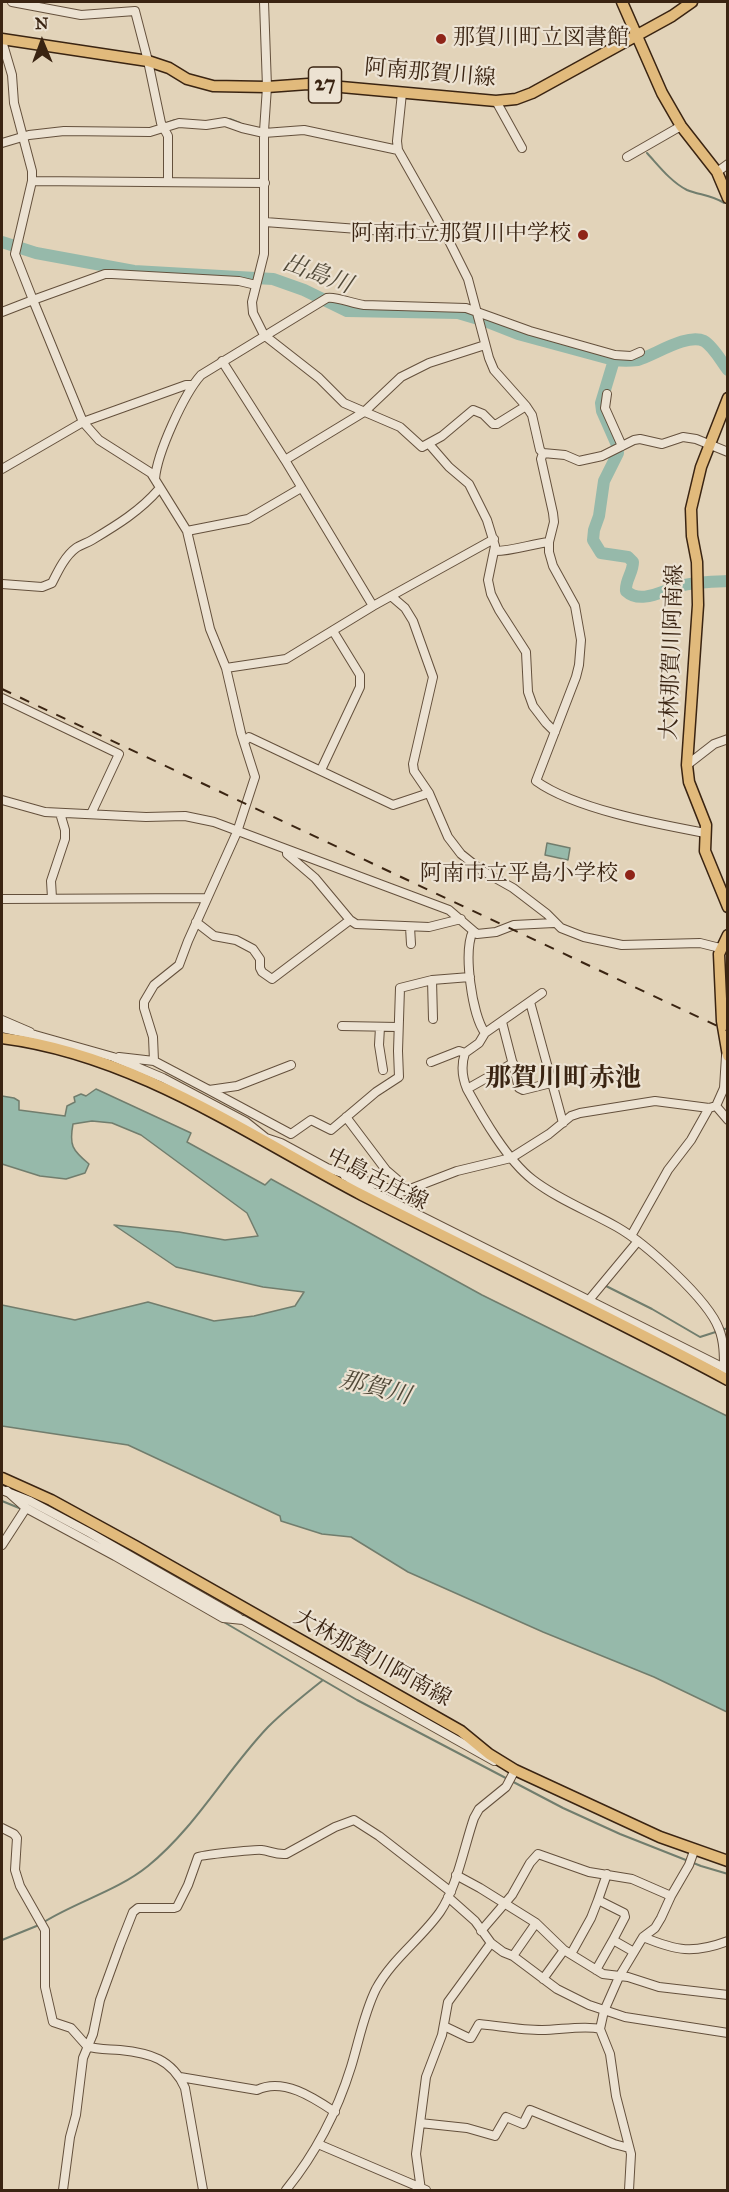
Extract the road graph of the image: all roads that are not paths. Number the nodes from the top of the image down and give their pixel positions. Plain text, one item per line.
1 (12, 2) edge
2 (264, 2) edge
3 (622, 2) edge
4 (692, 2) edge
5 (638, 34) junction
6 (2, 40) edge
7 (148, 61) junction
8 (267, 87) junction
9 (402, 93) junction
10 (496, 101) junction
11 (162, 126) junction
12 (681, 126) junction
13 (264, 131) junction
14 (23, 134) junction
15 (2, 143) edge
16 (397, 146) junction
17 (522, 148) dead end
18 (627, 157) dead end
19 (728, 164) edge
20 (717, 172) junction
21 (32, 181) junction
22 (168, 182) junction
23 (265, 183) junction
24 (728, 198) edge
25 (265, 222) junction
26 (445, 233) junction
27 (258, 280) junction
28 (33, 300) junction
29 (2, 312) edge
30 (478, 317) junction
31 (264, 335) junction
32 (485, 345) junction
33 (640, 352) dead end
34 (222, 361) junction
35 (192, 385) junction
36 (607, 394) dead end
37 (728, 399) edge
38 (526, 406) junction
39 (363, 412) junction
40 (83, 422) junction
41 (429, 444) junction
42 (708, 446) junction
43 (618, 448) junction
44 (728, 452) edge
45 (543, 453) junction
46 (285, 460) junction
47 (2, 469) edge
48 (155, 479) junction
49 (301, 488) junction
50 (159, 489) junction
51 (187, 531) junction
52 (494, 538) junction
53 (549, 542) junction
54 (496, 551) junction
55 (2, 584) edge
56 (391, 596) junction
57 (373, 606) junction
58 (333, 631) junction
59 (226, 668) junction
60 (2, 698) edge
61 (555, 732) junction
62 (728, 739) edge
63 (244, 742) junction
64 (687, 765) junction
65 (321, 770) junction
66 (429, 793) junction
67 (2, 800) edge
68 (60, 813) junction
69 (91, 814) junction
70 (237, 832) junction
71 (705, 833) junction
72 (287, 850) junction
73 (52, 898) junction
74 (207, 898) junction
75 (2, 899) edge
76 (728, 907) edge
77 (461, 918) junction
78 (350, 920) junction
79 (196, 922) junction
80 (554, 923) junction
81 (410, 927) junction
82 (472, 932) junction
83 (728, 934) edge
84 (411, 944) dead end
85 (720, 948) junction
86 (470, 977) junction
87 (432, 980) junction
88 (542, 993) dead end
89 (530, 1002) junction
90 (433, 1019) dead end
91 (2, 1020) edge
92 (725, 1020) edge
93 (502, 1022) junction
94 (342, 1026) dead end
95 (380, 1027) junction
96 (2, 1028) edge
97 (398, 1028) junction
98 (486, 1033) junction
99 (35, 1035) junction
100 (2, 1038) edge
101 (465, 1053) junction
102 (727, 1056) edge
103 (83, 1057) junction
104 (113, 1057) junction
105 (154, 1060) junction
106 (431, 1062) dead end
107 (513, 1063) junction
108 (291, 1065) dead end
109 (383, 1070) dead end
110 (551, 1083) junction
111 (467, 1089) junction
112 (209, 1090) junction
113 (712, 1107) junction
114 (346, 1117) junction
115 (728, 1120) edge
116 (563, 1122) junction
117 (265, 1140) junction
118 (512, 1158) junction
119 (317, 1171) junction
120 (345, 1176) junction
121 (405, 1191) junction
122 (634, 1239) junction
123 (589, 1300) junction
124 (726, 1373) edge
125 (2, 1478) edge
126 (4, 1491) edge
127 (26, 1508) junction
128 (2, 1545) edge
129 (243, 1620) junction
130 (501, 1762) junction
131 (513, 1773) junction
132 (2, 1828) edge
133 (694, 1851) junction
134 (728, 1861) edge
135 (607, 1874) junction
136 (456, 1875) junction
137 (449, 1895) junction
138 (671, 1896) junction
139 (598, 1899) junction
140 (505, 1903) junction
141 (536, 1923) junction
142 (481, 1931) junction
143 (643, 1937) junction
144 (613, 1940) junction
145 (728, 1941) edge
146 (491, 1943) junction
147 (567, 1952) junction
148 (634, 1952) junction
149 (513, 1956) junction
150 (596, 1970) junction
151 (619, 1977) junction
152 (543, 1979) junction
153 (728, 1995) edge
154 (604, 2012) junction
155 (444, 2026) junction
156 (600, 2029) junction
157 (728, 2033) edge
158 (87, 2046) junction
159 (180, 2077) junction
160 (335, 2112) junction
161 (420, 2123) junction
162 (318, 2144) junction
163 (629, 2148) junction
164 (63, 2190) edge
165 (202, 2190) edge
166 (286, 2190) edge
167 (422, 2190) edge
168 (629, 2190) edge

1 - 7 street
2 - 8 street
3 - 5 main road
4 - 5 main road, 阿南那賀川線 / 27
5 - 10 main road, 阿南那賀川線 / 27
5 - 12 main road
6 - 7 main road, 阿南那賀川線 / 27
6 - 14 street
7 - 8 main road, 阿南那賀川線 / 27
7 - 11 street
8 - 9 main road, 阿南那賀川線 / 27
8 - 13 street
9 - 10 main road, 阿南那賀川線 / 27
9 - 16 street
10 - 17 street
11 - 13 street
11 - 14 street
11 - 22 street
12 - 18 street
12 - 20 main road
13 - 16 street
13 - 23 street
14 - 15 street
14 - 21 street
16 - 26 street
19 - 20 street
20 - 24 main road
21 - 22 street
21 - 28 street
22 - 23 street
23 - 25 street
25 - 26 street
25 - 27 street
26 - 30 street
27 - 28 street
27 - 31 street
28 - 29 street
28 - 40 street
30 - 31 street
30 - 32 street
30 - 33 street
31 - 34 street
31 - 39 street
32 - 38 street
32 - 39 street
34 - 35 street
34 - 46 street
35 - 40 street
35 - 48 street
36 - 43 street
37 - 42 main road, 大林那賀川阿南線
38 - 41 street
38 - 45 street
39 - 41 street
39 - 46 street
40 - 47 street
40 - 48 street
41 - 52 street
42 - 43 street
42 - 44 street
42 - 64 main road, 大林那賀川阿南線
43 - 45 street
45 - 53 street
46 - 49 street
48 - 50 street
49 - 51 street
49 - 57 street
50 - 51 street
50 - 55 street
51 - 59 street
52 - 54 street
52 - 56 street
53 - 54 street
53 - 61 street
54 - 61 street
56 - 57 street
56 - 66 street
57 - 58 street
58 - 59 street
58 - 65 street
59 - 63 street
60 - 69 street
61 - 71 street
62 - 64 street
63 - 65 street
63 - 70 street
64 - 71 main road, 大林那賀川阿南線
65 - 66 street
66 - 80 street
67 - 68 street
68 - 69 street
68 - 73 street
69 - 70 street
70 - 72 street
70 - 74 street
71 - 76 main road, 大林那賀川阿南線
72 - 77 street
72 - 78 street
73 - 74 street
73 - 75 street
74 - 79 street
77 - 81 street
77 - 82 street
78 - 79 street
78 - 81 street
79 - 105 street
80 - 82 street
80 - 85 street
81 - 84 street
82 - 86 street
83 - 85 main road
85 - 92 main road
86 - 87 street
86 - 98 street
87 - 90 street
87 - 97 street
88 - 89 street
89 - 93 street
89 - 110 street
91 - 99 street
92 - 102 main road
93 - 98 street
93 - 107 street
94 - 95 street
95 - 97 street
95 - 109 street
96 - 99 street
97 - 114 street
98 - 101 street
99 - 104 street
100 - 103 main road, 中島古庄線
101 - 106 street
101 - 111 street
102 - 113 street
103 - 104 street
103 - 117 main road, 中島古庄線
104 - 105 street
104 - 117 street
105 - 112 street
107 - 110 street
107 - 111 street
108 - 112 street
110 - 116 street
111 - 118 street
112 - 114 street
113 - 115 street
113 - 116 street
113 - 122 street
114 - 121 street
116 - 118 street
117 - 119 main road, 中島古庄線
117 - 120 street
118 - 121 street
118 - 122 street
119 - 120 street
119 - 124 main road, 中島古庄線
120 - 121 street
120 - 123 street
122 - 123 street
122 - 124 street
123 - 124 street
125 - 130 main road, 大林那賀川阿南線
126 - 127 street
126 - 129 street
127 - 128 street
127 - 129 street
129 - 130 street
130 - 131 main road, 大林那賀川阿南線
131 - 133 main road, 大林那賀川阿南線
131 - 136 street
132 - 158 street
133 - 134 main road, 大林那賀川阿南線
133 - 138 street
135 - 138 street
135 - 139 street
135 - 140 street
136 - 137 street
136 - 140 street
137 - 142 street
137 - 158 street
137 - 160 street
138 - 143 street
139 - 144 street
139 - 147 street
140 - 141 street
140 - 142 street
141 - 147 street
141 - 149 street
142 - 146 street
143 - 145 street
143 - 148 street
144 - 148 street
144 - 150 street
146 - 149 street
146 - 155 street
147 - 150 street
147 - 152 street
148 - 151 street
149 - 152 street
150 - 151 street
151 - 153 street
151 - 154 street
152 - 154 street
154 - 156 street
154 - 157 street
155 - 156 street
155 - 161 street
156 - 163 street
158 - 159 street
158 - 164 street
159 - 160 street
159 - 165 street
160 - 162 street
161 - 163 street
161 - 167 street
162 - 166 street
162 - 167 street
163 - 168 street

